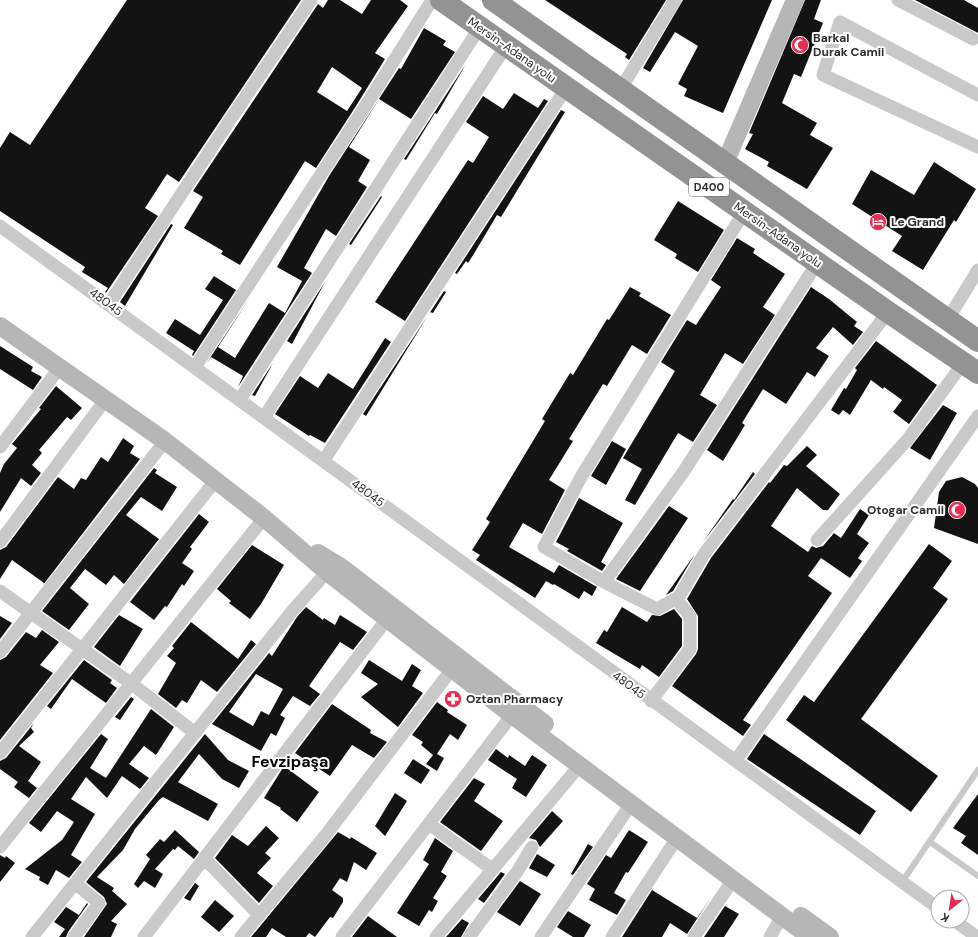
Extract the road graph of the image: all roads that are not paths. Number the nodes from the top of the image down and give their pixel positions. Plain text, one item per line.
1 (310, 0) edge
2 (432, 0) edge
3 (442, 0) edge
4 (493, 0) edge
5 (675, 0) edge
6 (795, 0) edge
7 (898, 0) edge
8 (480, 27) junction
9 (973, 39) dead end
10 (506, 46) junction
11 (566, 88) junction
12 (620, 90) junction
13 (978, 95) edge
14 (978, 147) edge
15 (725, 163) junction
16 (744, 212) junction
17 (0, 226) edge
18 (817, 263) junction
19 (978, 270) edge
20 (109, 304) junction
21 (888, 312) junction
22 (948, 320) junction
23 (0, 326) edge
24 (978, 341) edge
25 (60, 367) junction
26 (195, 367) junction
27 (970, 368) edge
28 (240, 399) junction
29 (105, 400) junction
30 (264, 416) junction
31 (978, 416) edge
32 (165, 440) junction
33 (0, 447) edge
34 (324, 460) junction
35 (215, 481) junction
36 (264, 518) junction
37 (817, 540) dead end
38 (0, 542) edge
39 (327, 572) junction
40 (604, 582) junction
41 (0, 591) edge
42 (679, 597) junction
43 (30, 613) junction
44 (387, 619) junction
45 (82, 650) junction
46 (0, 652) edge
47 (452, 669) junction
48 (132, 684) junction
49 (651, 701) junction
50 (512, 715) junction
51 (195, 733) junction
52 (0, 753) edge
53 (736, 760) junction
54 (580, 765) junction
55 (978, 770) edge
56 (631, 804) junction
57 (429, 824) junction
58 (677, 838) junction
59 (930, 842) junction
60 (0, 847) edge
61 (532, 847) dead end
62 (205, 859) junction
63 (492, 869) junction
64 (978, 876) edge
65 (733, 880) junction
66 (902, 882) junction
67 (75, 883) junction
68 (930, 902) edge
69 (259, 915) junction
70 (782, 916) junction
71 (966, 929) edge
72 (32, 937) edge
73 (74, 937) edge
74 (144, 937) edge
75 (241, 937) edge
76 (342, 937) edge
77 (436, 937) edge
78 (469, 937) edge
79 (540, 937) edge
80 (612, 937) edge
81 (694, 937) edge
82 (770, 937) edge
83 (810, 937) edge
84 (830, 937) edge
85 (977, 937) edge

1 - 20 street
2 - 26 street
3 - 8 highway, Mersin-Adana yolu / D400
4 - 12 highway, D400
5 - 12 street
6 - 15 main road
7 - 9 street
8 - 10 highway, Mersin-Adana yolu / D400
8 - 28 street
10 - 11 highway, Mersin-Adana yolu / D400
10 - 30 street
11 - 16 highway, Mersin-Adana yolu / D400
11 - 34 street
12 - 15 highway, D400
13 - 14 street
15 - 22 highway, D400
16 - 18 highway, Mersin-Adana yolu / D400
16 - 40 street
17 - 20 street, 48045
18 - 21 highway, Mersin-Adana yolu / D400
18 - 40 street
19 - 22 street
20 - 26 street, 48045
21 - 27 highway, Mersin-Adana yolu / D400
21 - 42 street
22 - 24 highway, D400
23 - 25 main road
25 - 29 main road
25 - 33 street
26 - 28 street, 48045
27 - 37 street
28 - 30 street, 48045
29 - 32 main road
29 - 38 street
30 - 34 street, 48045
31 - 53 street
32 - 35 main road
32 - 43 street
34 - 49 street, 48045
35 - 36 main road
35 - 45 street
36 - 39 main road
36 - 48 street
36 - 84 main road
39 - 44 main road
39 - 51 street
40 - 42 street
41 - 43 street
42 - 49 street
43 - 45 street
43 - 46 street
44 - 47 main road
44 - 62 street
45 - 48 street
45 - 52 street
47 - 50 main road
47 - 69 street
48 - 51 street
48 - 60 street
49 - 53 street, 48045
50 - 54 main road
50 - 57 street
51 - 67 street
53 - 66 street, 48045
54 - 56 main road
54 - 63 street
55 - 59 lane
56 - 58 main road
56 - 79 street
57 - 63 street
57 - 76 street
58 - 65 main road
58 - 80 street
59 - 64 lane
59 - 66 lane
61 - 78 street
62 - 69 street
62 - 74 street
63 - 77 street
65 - 70 main road
65 - 81 street
66 - 68 street, 48045
67 - 72 street
67 - 73 street
69 - 75 street
70 - 82 street
70 - 83 main road
71 - 85 street

